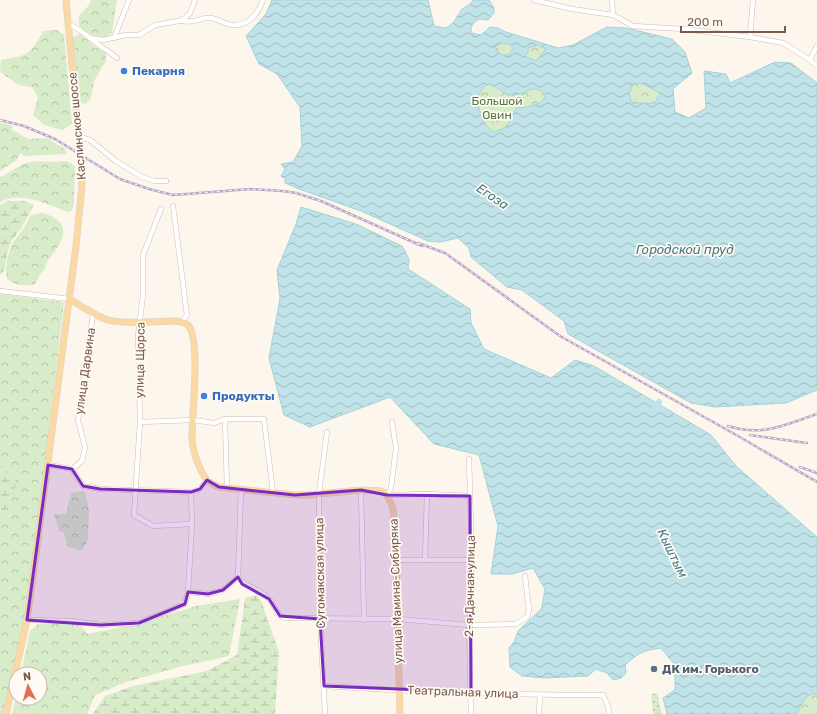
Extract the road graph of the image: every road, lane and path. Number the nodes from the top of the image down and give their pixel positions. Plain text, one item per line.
1 (66, 0) edge
2 (129, 0) edge
3 (194, 0) edge
4 (263, 0) edge
5 (534, 0) edge
6 (612, 0) edge
7 (753, 0) edge
8 (613, 15) junction
9 (179, 21) junction
10 (68, 23) junction
11 (750, 37) junction
12 (90, 38) junction
13 (114, 38) junction
14 (817, 46) edge
15 (116, 58) dead end
16 (810, 60) junction
17 (817, 66) edge
18 (79, 137) junction
19 (166, 181) dead end
20 (173, 206) dead end
21 (161, 209) dead end
22 (0, 291) edge
23 (70, 299) junction
24 (94, 314) junction
25 (140, 322) junction
26 (182, 322) junction
27 (225, 419) junction
28 (193, 420) junction
29 (140, 422) junction
30 (392, 422) dead end
31 (327, 432) dead end
32 (469, 459) dead end
33 (48, 464) junction
34 (72, 469) junction
35 (207, 480) junction
36 (227, 488) junction
37 (240, 489) junction
38 (136, 490) junction
39 (361, 490) junction
40 (191, 492) junction
41 (273, 493) junction
42 (319, 493) junction
43 (427, 494) junction
44 (387, 495) junction
45 (470, 496) junction
46 (192, 524) junction
47 (396, 560) junction
48 (425, 560) junction
49 (472, 560) junction
50 (525, 576) dead end
51 (238, 577) junction
52 (188, 592) junction
53 (320, 619) junction
54 (398, 619) junction
55 (27, 620) junction
56 (364, 620) junction
57 (469, 625) junction
58 (324, 686) junction
59 (399, 690) junction
60 (471, 692) junction
61 (540, 695) junction
62 (6, 714) edge
63 (325, 714) edge
64 (400, 714) edge
65 (471, 714) edge
66 (539, 714) edge
67 (609, 714) edge

1 - 10 main road, Каслинское шоссе
2 - 13 street
3 - 9 street
4 - 9 street
5 - 8 street
6 - 8 street
7 - 11 street
8 - 11 street
9 - 13 street
10 - 12 street
10 - 18 main road, Каслинское шоссе
11 - 16 street
12 - 13 street
12 - 15 street
14 - 16 street
16 - 17 street
18 - 19 street
18 - 23 main road, Каслинское шоссе
20 - 26 street
21 - 25 street, улица Щорса
22 - 23 street
23 - 24 main road
23 - 33 main road, Каслинское шоссе
24 - 25 main road
24 - 34 street, улица Дарвина
25 - 26 main road
25 - 29 street, улица Щорса
26 - 28 main road
27 - 28 street
27 - 36 street
27 - 41 street
28 - 29 street
28 - 35 main road
29 - 38 street, улица Щорса
30 - 44 street
31 - 42 street, Сугомакская улица
32 - 45 street, 2-я Дачная улица
33 - 34 street
33 - 55 main road, Каслинское шоссе
34 - 38 street
35 - 36 main road
35 - 40 street
36 - 37 main road
37 - 41 main road
37 - 51 street
38 - 40 street
38 - 46 street, улица Щорса
39 - 42 main road
39 - 44 main road
39 - 56 street
40 - 46 street
41 - 42 main road
42 - 53 street, Сугомакская улица
43 - 44 street
43 - 45 street
43 - 48 street
44 - 47 main road, улица Мамина-Сибиряка
45 - 49 street, 2-я Дачная улица
46 - 52 street
47 - 48 street
47 - 54 main road, улица Мамина-Сибиряка
48 - 49 street
49 - 57 street, 2-я Дачная улица
50 - 57 street
51 - 52 street
51 - 53 street
52 - 55 street
53 - 56 street
53 - 58 street, Сугомакская улица
54 - 56 street
54 - 57 street
54 - 59 main road, улица Мамина-Сибиряка
55 - 62 main road, Каслинское шоссе
57 - 60 street, 2-я Дачная улица
58 - 59 street, Театральная улица
58 - 63 street, Сугомакская улица
59 - 60 street, Театральная улица
59 - 64 main road, улица Мамина-Сибиряка
60 - 61 street, Театральная улица
60 - 65 street, 2-я Дачная улица
61 - 66 street
61 - 67 street, Театральная улица

